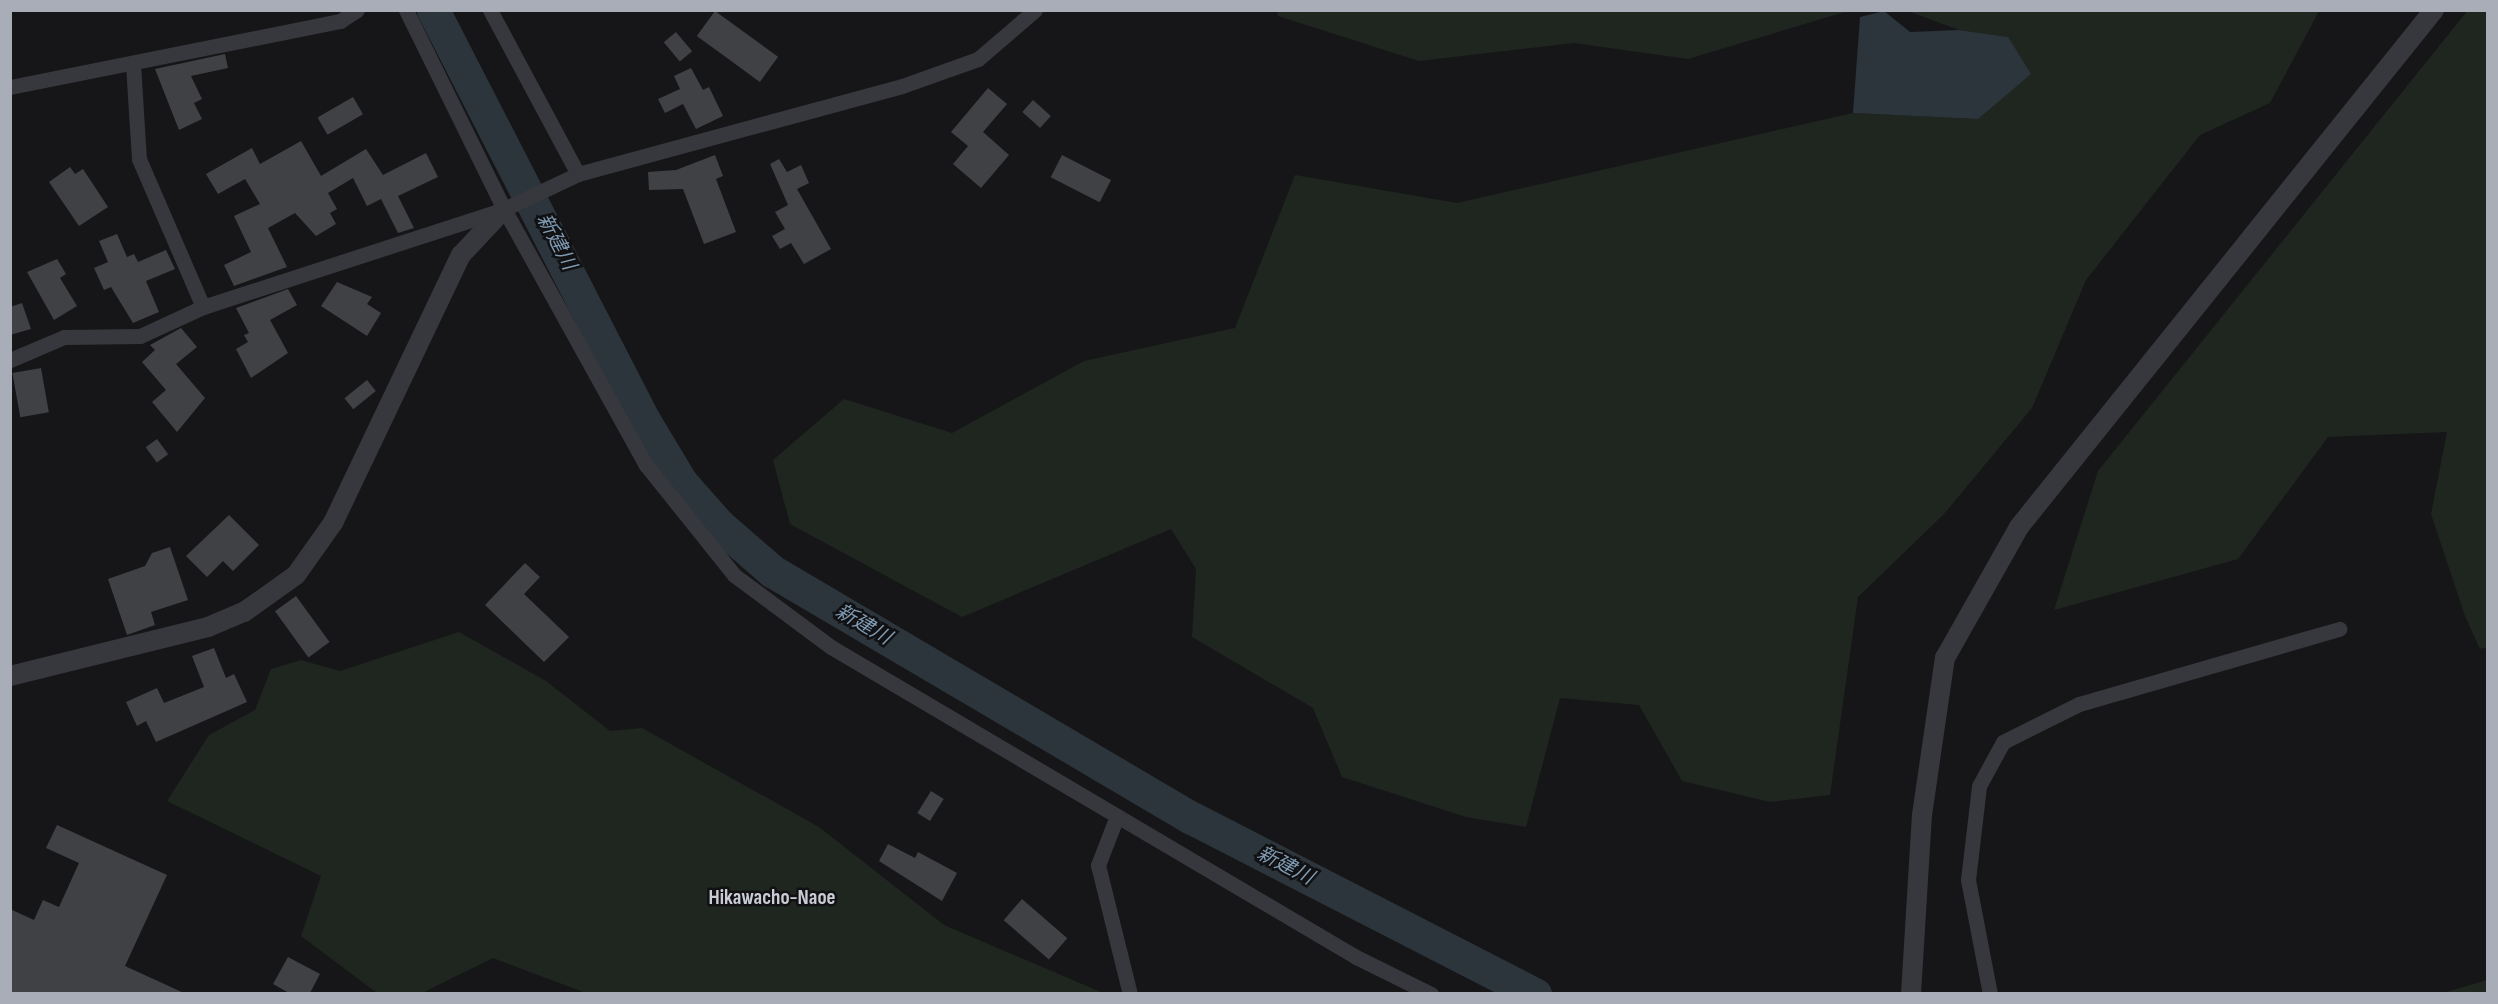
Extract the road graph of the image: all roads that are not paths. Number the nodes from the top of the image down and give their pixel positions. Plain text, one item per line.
1 (357, 10) edge
2 (406, 10) edge
3 (490, 10) edge
4 (1035, 10) edge
5 (2434, 10) edge
6 (134, 64) junction
7 (10, 87) edge
8 (574, 177) junction
9 (508, 207) junction
10 (203, 307) junction
11 (10, 360) edge
12 (2339, 629) dead end
13 (10, 676) edge
14 (1117, 816) junction
15 (1130, 993) edge
16 (1431, 993) edge
17 (1911, 993) edge
18 (1990, 993) edge

1 - 6 street
2 - 9 street
3 - 8 street
4 - 8 street
5 - 17 street
6 - 7 street
6 - 10 street
8 - 9 street
9 - 10 street
9 - 13 street
9 - 14 street
10 - 11 street
12 - 18 street
14 - 15 street
14 - 16 street

